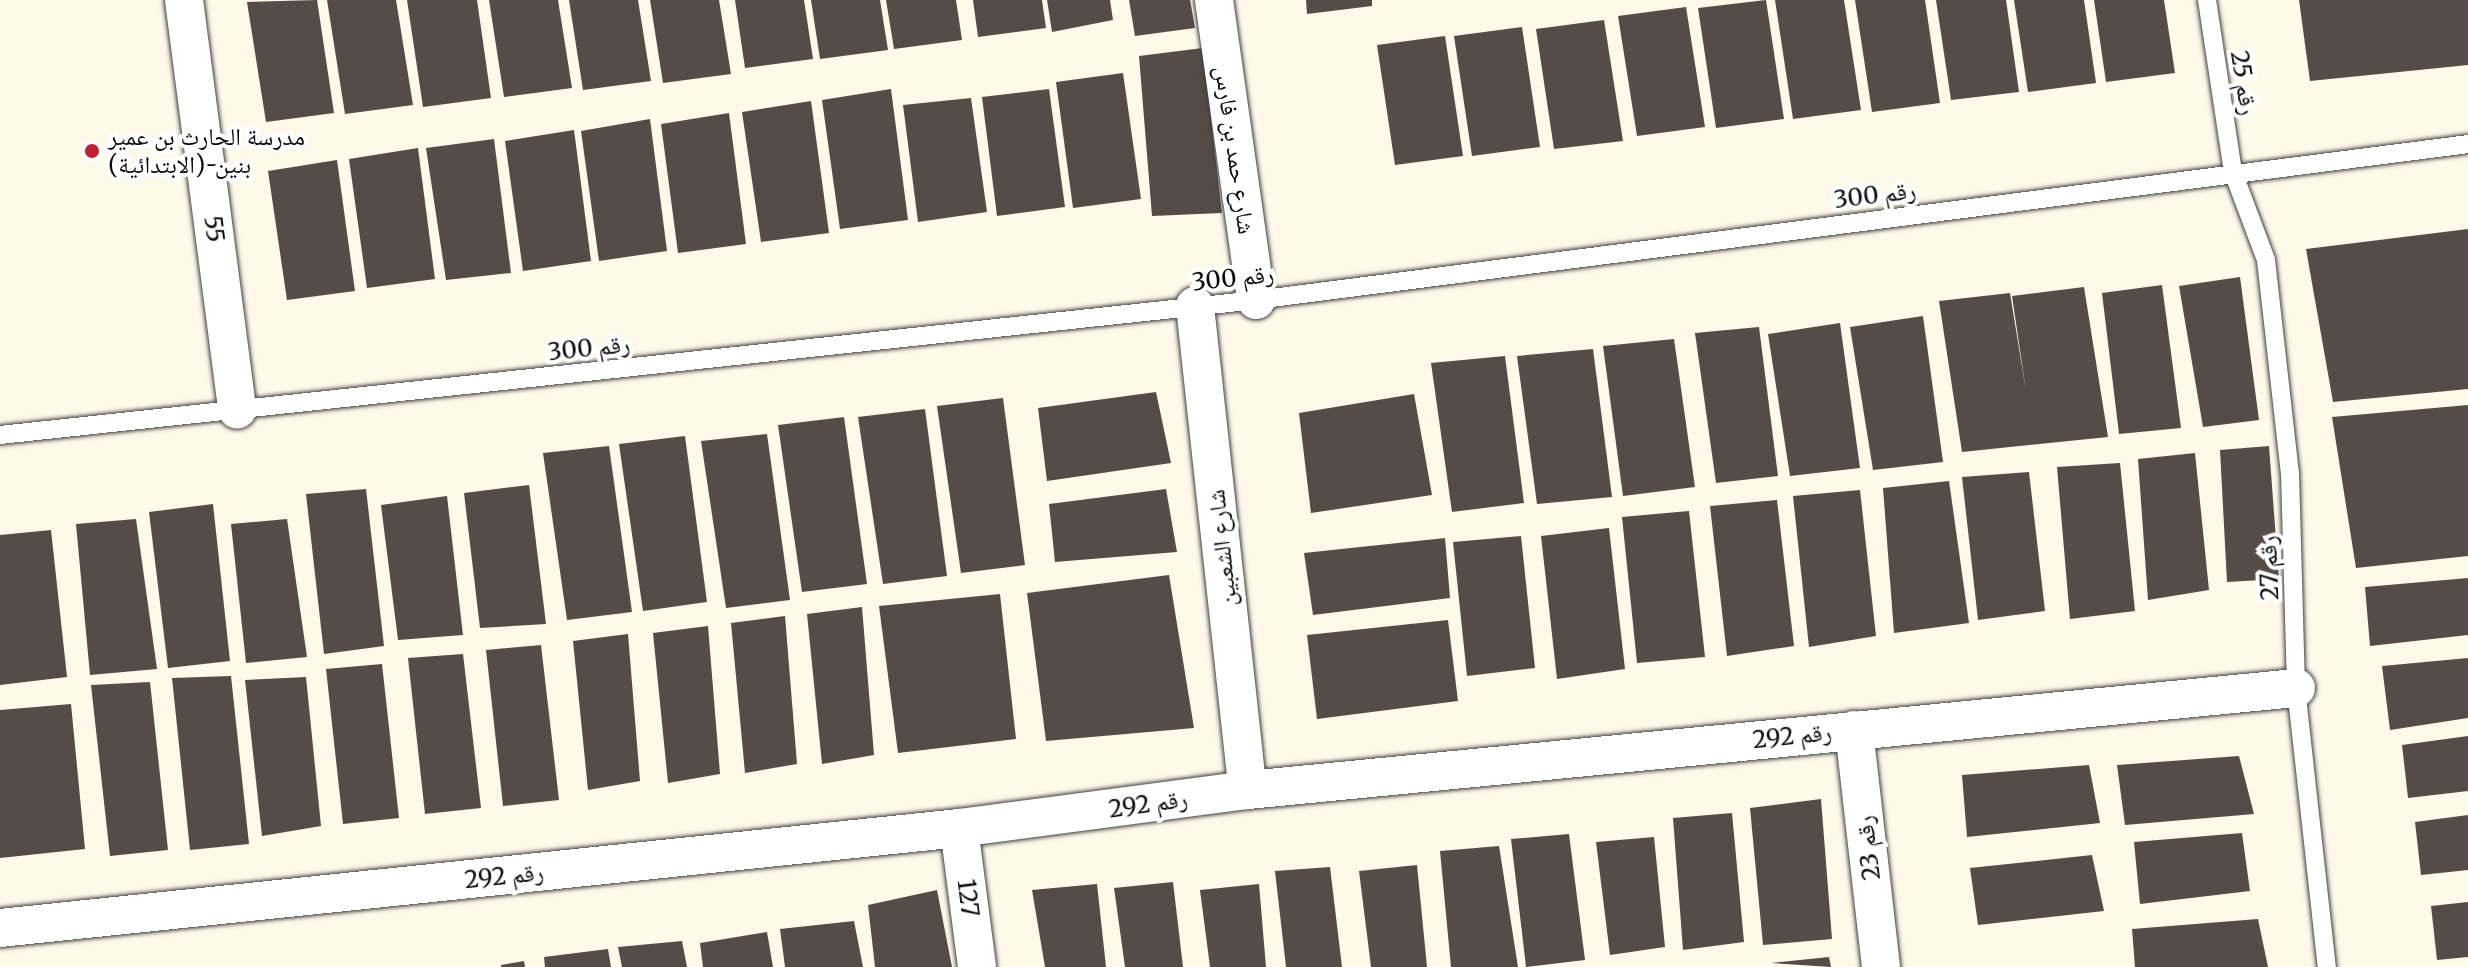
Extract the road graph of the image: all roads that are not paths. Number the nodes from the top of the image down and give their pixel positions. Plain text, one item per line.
1 (184, 0) edge
2 (1214, 0) edge
3 (2207, 0) edge
4 (2468, 144) edge
5 (2233, 172) junction
6 (1256, 300) junction
7 (1195, 306) junction
8 (237, 410) junction
9 (0, 435) edge
10 (2296, 688) junction
11 (1854, 730) junction
12 (1248, 790) junction
13 (959, 828) junction
14 (0, 928) edge
15 (977, 967) edge
16 (1881, 967) edge
17 (2327, 967) edge

1 - 8 street, 55
2 - 6 street, شارع حمد بن فارس
3 - 5 lane, رقم 25
4 - 5 lane, رقم 300
5 - 6 lane, رقم 300
5 - 10 lane, رقم 27
6 - 7 lane, رقم 300
7 - 8 lane, رقم 300
7 - 12 street, شارع الشعبين
8 - 9 lane, رقم 300
10 - 11 street, رقم 292
10 - 17 lane, رقم 27
11 - 12 street, رقم 292
11 - 16 street, رقم 23
12 - 13 street, رقم 292
13 - 14 street, رقم 292
13 - 15 street, 127

